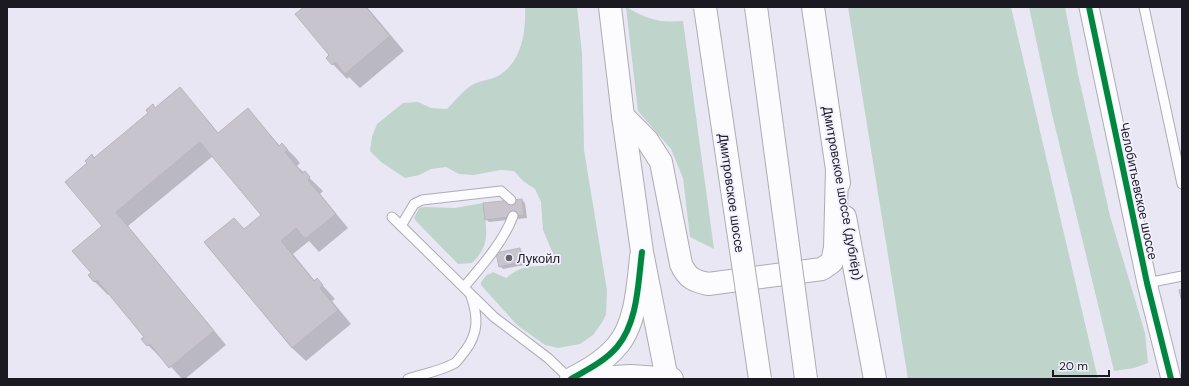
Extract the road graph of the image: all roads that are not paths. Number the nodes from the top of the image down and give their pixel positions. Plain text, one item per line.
1 (610, 7) edge
2 (706, 7) edge
3 (756, 7) edge
4 (814, 7) edge
5 (1089, 7) edge
6 (1144, 7) edge
7 (623, 116) junction
8 (837, 169) junction
9 (1182, 184) edge
10 (511, 200) dead end
11 (513, 216) dead end
12 (392, 217) dead end
13 (401, 226) junction
14 (642, 252) junction
15 (1182, 276) edge
16 (1147, 283) junction
17 (467, 291) junction
18 (408, 379) edge
19 (571, 379) edge
20 (578, 379) edge
21 (669, 379) edge
22 (760, 379) edge
23 (806, 379) edge
24 (875, 379) edge
25 (1171, 379) edge

1 - 7 main road
2 - 22 main road, Дмитровское шоссе, bridge
3 - 23 main road, bridge
4 - 8 main road, Дмитровское шоссе (дублёр)
5 - 16 street, Челобитьевское шоссе
6 - 9 lane
7 - 8 main road
7 - 14 main road
8 - 24 main road, Дмитровское шоссе (дублёр)
10 - 13 lane
11 - 17 lane
12 - 13 lane
13 - 17 lane
14 - 19 main road
14 - 21 main road
15 - 16 lane
16 - 25 street, Челобитьевское шоссе
17 - 18 lane
17 - 19 lane
20 - 21 main road

